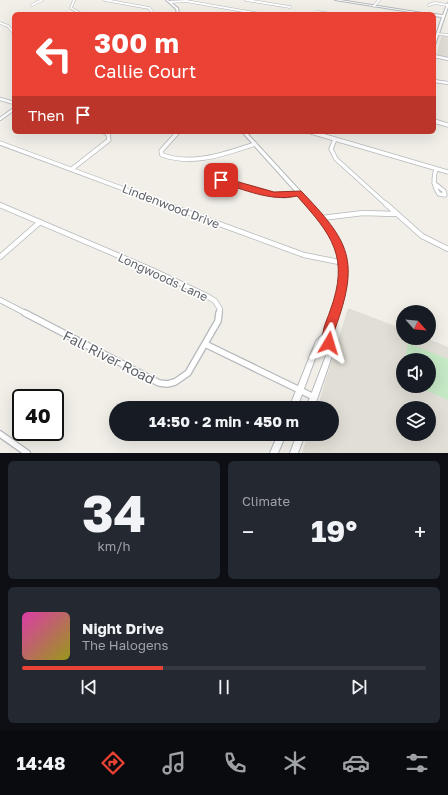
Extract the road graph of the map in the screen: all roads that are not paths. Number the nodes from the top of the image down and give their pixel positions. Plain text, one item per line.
1 (42, 0) edge
2 (74, 0) edge
3 (105, 0) edge
4 (167, 0) edge
5 (246, 0) edge
6 (336, 0) edge
7 (379, 0) edge
8 (170, 2) junction
9 (32, 5) dead end
10 (429, 5) dead end
11 (448, 5) edge
12 (374, 6) junction
13 (290, 7) dead end
14 (322, 8) dead end
15 (74, 12) edge
16 (153, 12) edge
17 (178, 12) edge
18 (249, 12) edge
19 (318, 12) edge
20 (414, 12) edge
21 (436, 15) edge
22 (443, 16) junction
23 (0, 23) edge
24 (12, 31) edge
25 (438, 33) junction
26 (448, 36) edge
27 (436, 39) edge
28 (436, 56) edge
29 (448, 59) edge
30 (436, 81) edge
31 (448, 83) edge
32 (0, 99) edge
33 (12, 102) edge
34 (12, 110) edge
35 (0, 119) edge
36 (436, 122) edge
37 (448, 125) edge
38 (108, 134) edge
39 (176, 134) edge
40 (246, 134) edge
41 (318, 134) edge
42 (335, 139) junction
43 (0, 143) edge
44 (255, 144) junction
45 (72, 169) junction
46 (436, 169) junction
47 (448, 172) edge
48 (221, 180) dead end
49 (434, 183) dead end
50 (298, 193) junction
51 (0, 205) edge
52 (395, 214) junction
53 (322, 218) junction
54 (40, 222) junction
55 (448, 250) edge
56 (0, 257) edge
57 (344, 263) junction
58 (0, 300) edge
59 (328, 333) junction
60 (205, 344) junction
61 (300, 391) junction
62 (314, 397) junction
63 (295, 401) edge
64 (313, 401) edge
65 (0, 434) edge
66 (279, 441) edge
67 (298, 441) edge
68 (26, 453) edge
69 (274, 453) edge
70 (294, 453) edge

1 - 9 street
2 - 15 street
3 - 16 street
4 - 8 street
5 - 13 street
6 - 12 street
7 - 12 street
8 - 17 street
8 - 18 street
10 - 11 street
11 - 22 street
12 - 20 street
14 - 19 street
21 - 22 street
22 - 25 street
23 - 24 street
25 - 26 street
25 - 27 street
28 - 29 street
30 - 31 street
32 - 33 street
34 - 35 street
36 - 37 street
38 - 45 street
39 - 44 street
40 - 44 street
41 - 42 street
42 - 46 street
42 - 52 street
43 - 45 street, Lindenwood Drive
44 - 50 street
45 - 57 street, Lindenwood Drive
46 - 47 street
46 - 49 street
48 - 50 street
50 - 53 street
51 - 54 street, Longwoods Lane
52 - 53 street
52 - 55 street
53 - 57 street
54 - 56 street
54 - 60 street, Longwoods Lane
57 - 59 street
58 - 60 street, Fall River Road
59 - 61 street
59 - 62 street
60 - 61 street
61 - 62 street
61 - 63 street
62 - 64 street
65 - 68 street
66 - 69 street
67 - 70 street

